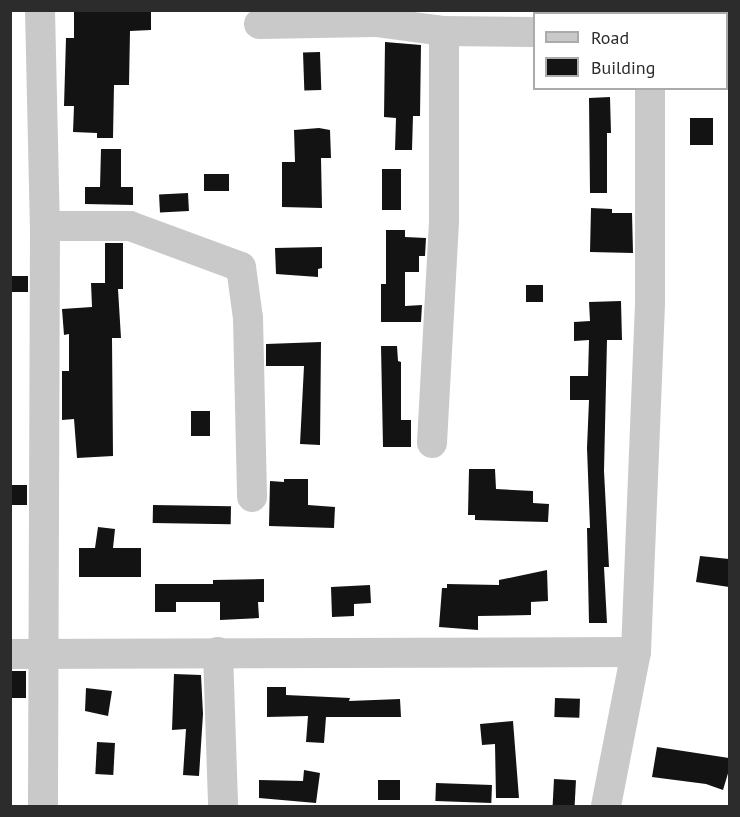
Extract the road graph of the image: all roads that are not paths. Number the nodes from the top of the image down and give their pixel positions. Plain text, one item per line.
1 (40, 10) edge
2 (259, 24) dead end
3 (444, 31) junction
4 (533, 32) edge
5 (650, 90) edge
6 (45, 226) junction
7 (432, 443) dead end
8 (252, 497) dead end
9 (218, 652) junction
10 (636, 652) junction
11 (10, 654) edge
12 (42, 654) junction
13 (43, 807) edge
14 (223, 807) edge
15 (606, 807) edge

1 - 6 street
2 - 3 street
3 - 4 street
3 - 7 street
5 - 10 street
6 - 8 street
6 - 12 street
9 - 10 street
9 - 12 street
9 - 14 street
10 - 15 street
11 - 12 street
12 - 13 street

